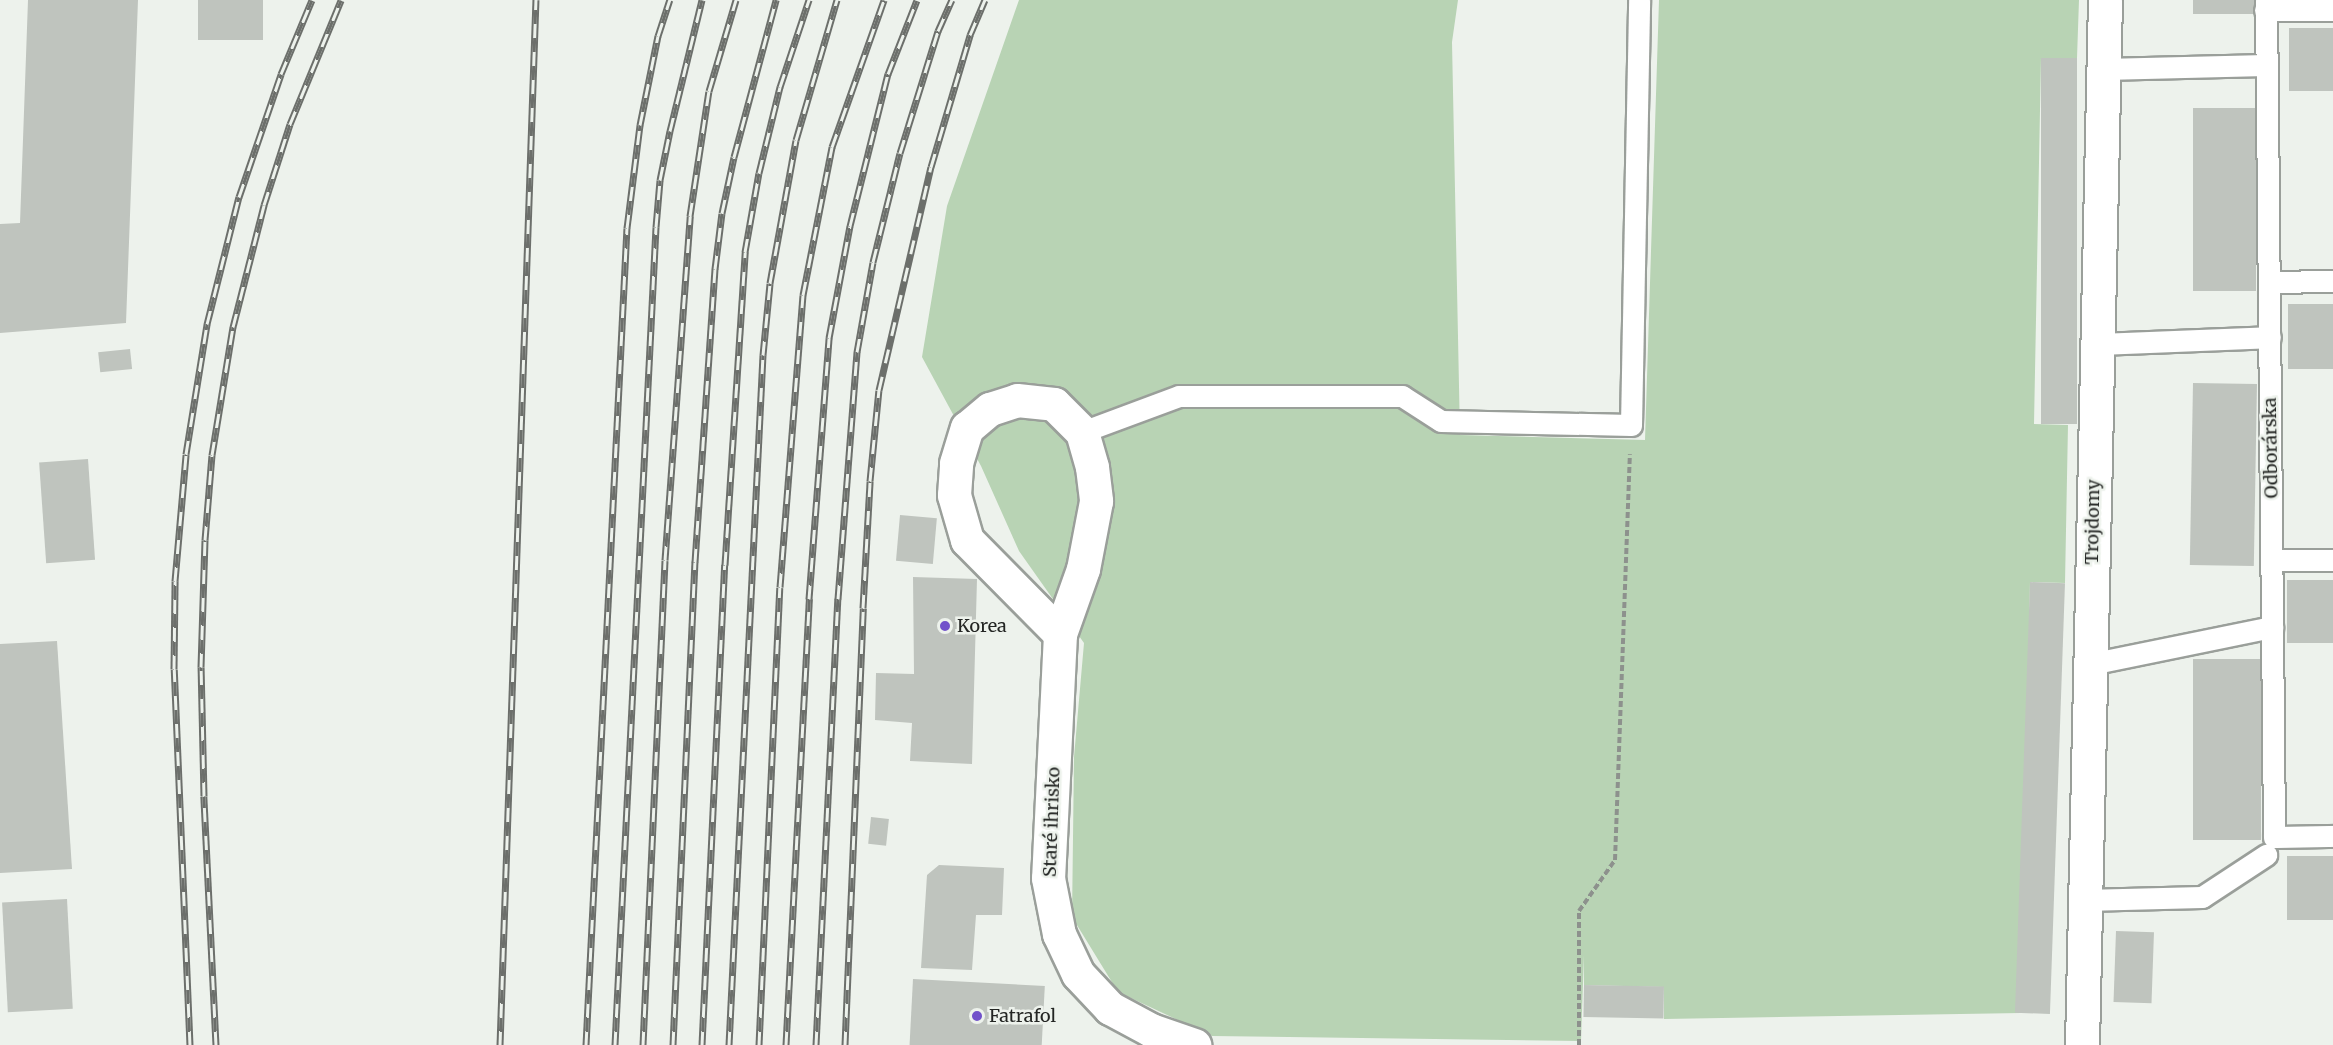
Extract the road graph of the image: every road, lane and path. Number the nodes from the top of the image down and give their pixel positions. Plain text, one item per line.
1 (1639, 0) edge
2 (2105, 0) edge
3 (2265, 5) edge
4 (2333, 10) edge
5 (2265, 65) junction
6 (2104, 69) junction
7 (2333, 281) edge
8 (2269, 282) junction
9 (2270, 337) junction
10 (2097, 344) junction
11 (1631, 425) junction
12 (1082, 432) junction
13 (2272, 560) junction
14 (2333, 560) edge
15 (2272, 627) junction
16 (1060, 634) junction
17 (2090, 664) junction
18 (2333, 836) edge
19 (2266, 855) dead end
20 (2084, 900) junction
21 (1194, 1045) edge
22 (1579, 1045) edge
23 (2082, 1045) edge

1 - 11 lane
2 - 6 street, Trojdomy
3 - 4 lane
3 - 5 lane, Odborárska
5 - 6 lane
5 - 8 lane, Odborárska
6 - 10 street, Trojdomy
7 - 8 lane
8 - 9 lane, Odborárska
9 - 10 lane
9 - 13 lane, Odborárska
10 - 17 street, Trojdomy
11 - 12 lane
11 - 22 path
12 - 16 street, Staré ihrisko
12 - 16 street, Staré ihrisko
13 - 14 lane
13 - 15 lane, Odborárska
15 - 17 lane
15 - 18 lane, Odborárska
16 - 21 street, Staré ihrisko
17 - 20 street, Trojdomy
19 - 20 lane
20 - 23 street, Trojdomy

